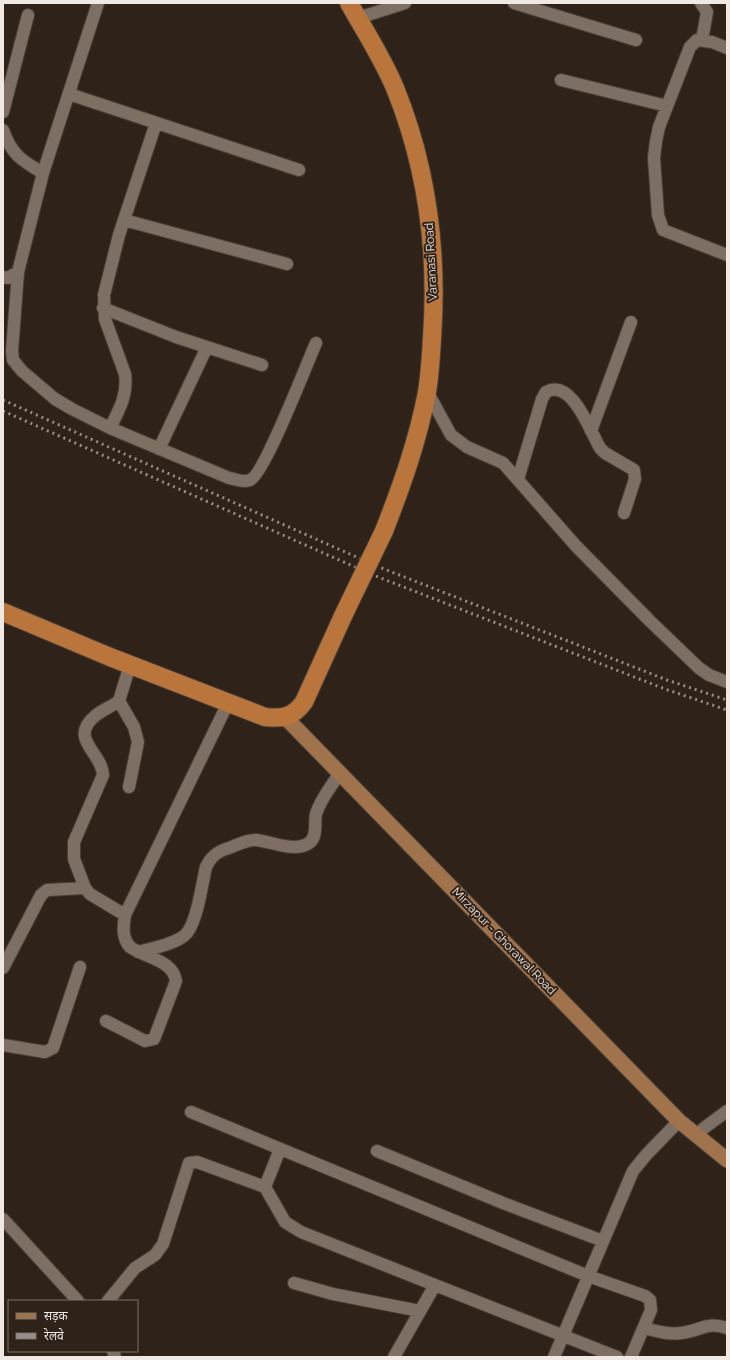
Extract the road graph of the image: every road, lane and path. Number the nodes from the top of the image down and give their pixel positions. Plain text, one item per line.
1 (98, 3) edge
2 (349, 3) edge
3 (405, 3) edge
4 (514, 3) edge
5 (702, 3) edge
6 (28, 16) dead end
7 (358, 18) junction
8 (636, 40) dead end
9 (702, 40) junction
10 (727, 48) edge
11 (561, 80) dead end
12 (69, 94) junction
13 (667, 106) junction
14 (3, 112) edge
15 (156, 123) junction
16 (3, 130) edge
17 (299, 170) dead end
18 (43, 173) junction
19 (124, 220) junction
20 (727, 255) edge
21 (286, 264) dead end
22 (18, 272) junction
23 (3, 277) edge
24 (103, 308) junction
25 (631, 322) dead end
26 (316, 343) dead end
27 (207, 347) junction
28 (262, 365) dead end
29 (427, 391) junction
30 (110, 428) junction
31 (591, 431) junction
32 (159, 449) junction
33 (518, 479) junction
34 (624, 513) dead end
35 (3, 612) edge
36 (130, 665) junction
37 (727, 682) edge
38 (118, 701) junction
39 (228, 703) junction
40 (286, 718) junction
41 (339, 774) junction
42 (129, 787) dead end
43 (85, 888) junction
44 (125, 915) junction
45 (138, 952) junction
46 (80, 967) dead end
47 (3, 968) edge
48 (106, 1021) dead end
49 (3, 1045) edge
50 (727, 1111) edge
51 (190, 1112) dead end
52 (679, 1121) junction
53 (697, 1136) junction
54 (280, 1149) junction
55 (377, 1151) dead end
56 (727, 1160) edge
57 (265, 1187) junction
58 (3, 1218) edge
59 (603, 1241) junction
60 (588, 1276) junction
61 (294, 1283) dead end
62 (435, 1285) junction
63 (77, 1300) edge
64 (109, 1300) edge
65 (420, 1311) junction
66 (644, 1328) junction
67 (727, 1328) edge
68 (564, 1335) junction
69 (394, 1357) edge
70 (554, 1357) edge
71 (617, 1357) edge
72 (631, 1357) edge

1 - 12 street
2 - 7 highway, Varanasi Road
3 - 7 street
4 - 8 street
5 - 9 street
6 - 14 street
7 - 29 highway, Varanasi Road
9 - 10 street
9 - 13 street
11 - 13 street
12 - 15 street
12 - 18 street
13 - 20 street
15 - 17 street
15 - 19 street
16 - 18 street
18 - 22 street
19 - 21 street
19 - 24 street
22 - 23 street
22 - 30 street
24 - 27 street
24 - 30 street
25 - 31 street
26 - 32 street
27 - 28 street
27 - 32 street
29 - 33 street
29 - 40 highway, Varanasi Road, bridge
30 - 32 street
31 - 33 street
31 - 34 street
33 - 37 street
35 - 36 highway
36 - 38 street
36 - 39 highway
38 - 42 street
38 - 43 street
39 - 40 highway
39 - 44 street
40 - 41 main road, Mirzapur - Ghorawal Road
41 - 45 street
41 - 52 main road, Mirzapur - Ghorawal Road
43 - 44 street
43 - 47 street
44 - 45 street
45 - 48 street
46 - 49 street
50 - 53 street
51 - 54 street
52 - 53 main road, Mirzapur - Ghorawal Road
52 - 59 street
53 - 56 main road, Mirzapur - Ghorawal Road
54 - 57 street
54 - 60 street
55 - 59 street
57 - 62 street
57 - 64 street
58 - 63 street
59 - 60 street
60 - 66 street
60 - 68 street
61 - 65 street
62 - 65 street
62 - 68 street
65 - 69 street
66 - 67 street
66 - 72 street
68 - 70 street
68 - 71 street

